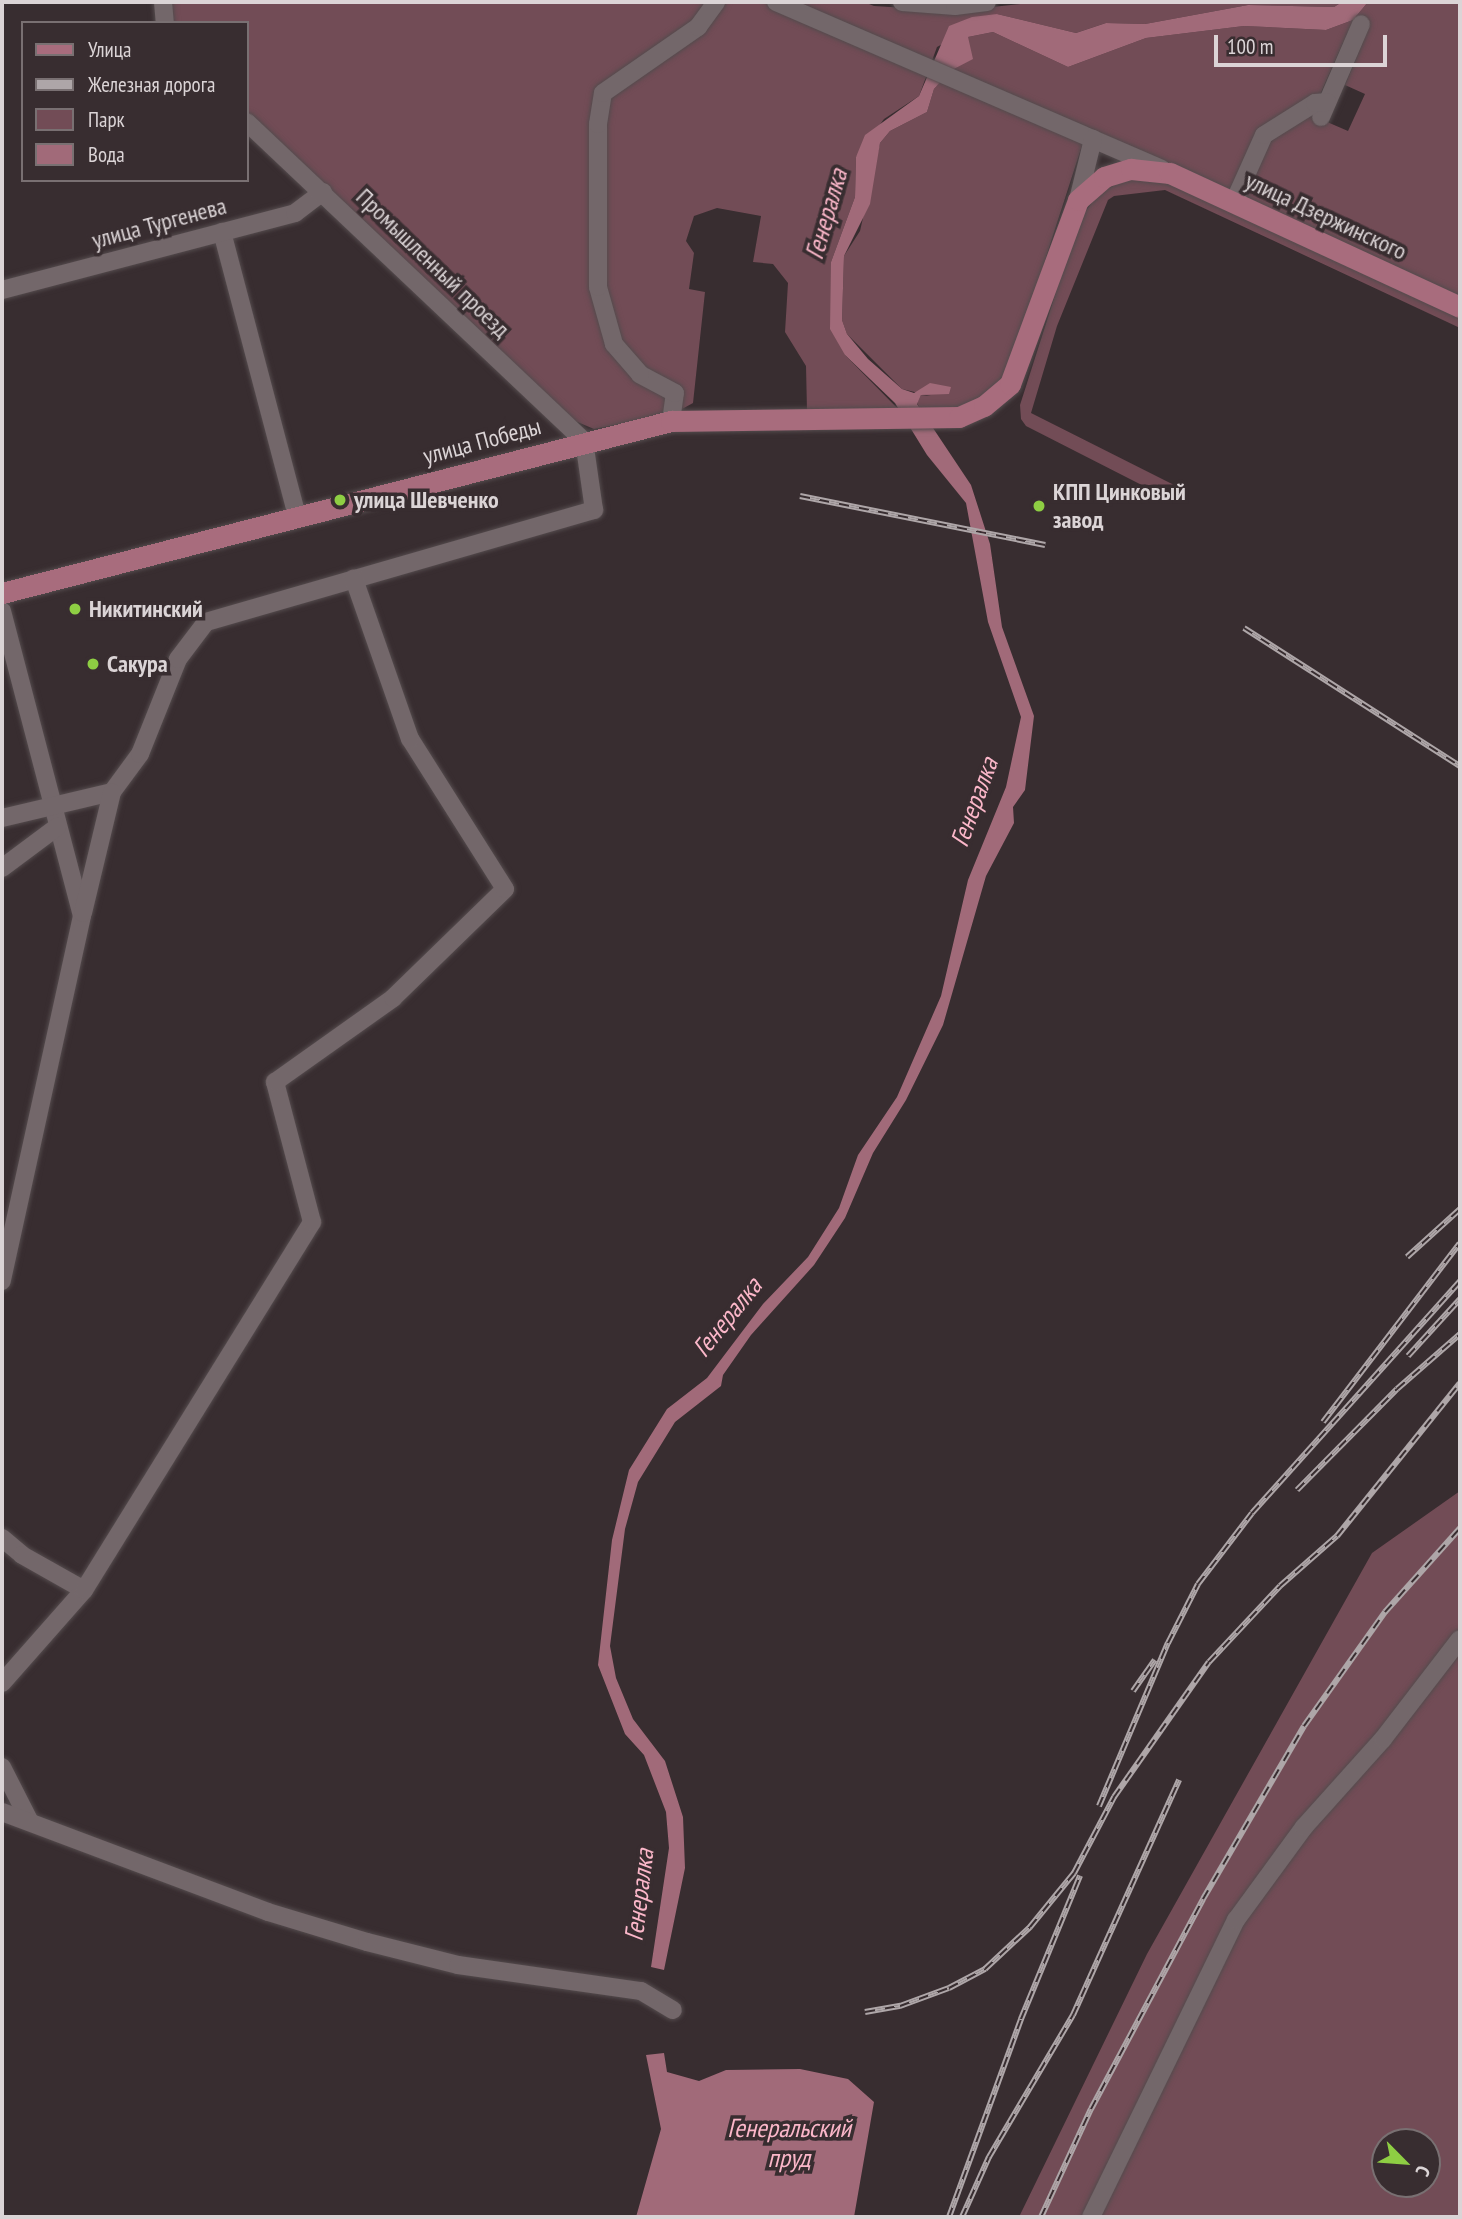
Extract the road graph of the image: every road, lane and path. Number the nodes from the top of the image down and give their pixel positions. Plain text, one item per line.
1 (163, 2) edge
2 (716, 2) edge
3 (776, 2) edge
4 (902, 2) edge
5 (987, 2) edge
6 (165, 21) edge
7 (1361, 24) dead end
8 (248, 123) edge
9 (1093, 139) junction
10 (1170, 173) junction
11 (323, 192) junction
12 (1078, 200) junction
13 (1234, 202) junction
14 (222, 232) junction
15 (2, 290) edge
16 (1460, 307) edge
17 (671, 421) junction
18 (584, 441) junction
19 (297, 516) junction
20 (354, 579) junction
21 (2, 593) edge
22 (2, 611) edge
23 (112, 792) junction
24 (52, 806) junction
25 (2, 818) edge
26 (57, 827) junction
27 (2, 868) edge
28 (82, 916) junction
29 (2, 1281) edge
30 (2, 1538) edge
31 (83, 1590) junction
32 (1460, 1639) edge
33 (2, 1684) edge
34 (2, 1767) edge
35 (2, 1812) edge
36 (30, 1822) junction
37 (673, 2010) dead end
38 (1091, 2217) edge

1 - 6 street
2 - 17 street
3 - 9 street
4 - 5 street
7 - 13 street
8 - 11 street, Промышленный проезд
9 - 10 street
9 - 12 street
10 - 12 main road, улица Дзержинского
10 - 13 main road, улица Дзержинского
11 - 14 street, улица Тургенева
11 - 18 street, Промышленный проезд
12 - 17 main road, улица Победы
13 - 16 main road, улица Дзержинского
14 - 15 street, улица Тургенева
14 - 19 street
17 - 18 main road, улица Победы
18 - 19 main road, улица Победы
18 - 20 street
19 - 21 main road, улица Победы
20 - 23 street
20 - 31 street
22 - 24 street
23 - 24 street
23 - 28 street
24 - 25 street
24 - 26 street
26 - 27 street
26 - 28 street
28 - 29 street
30 - 31 street
31 - 33 street
32 - 38 street
34 - 36 street
35 - 36 street
36 - 37 street

